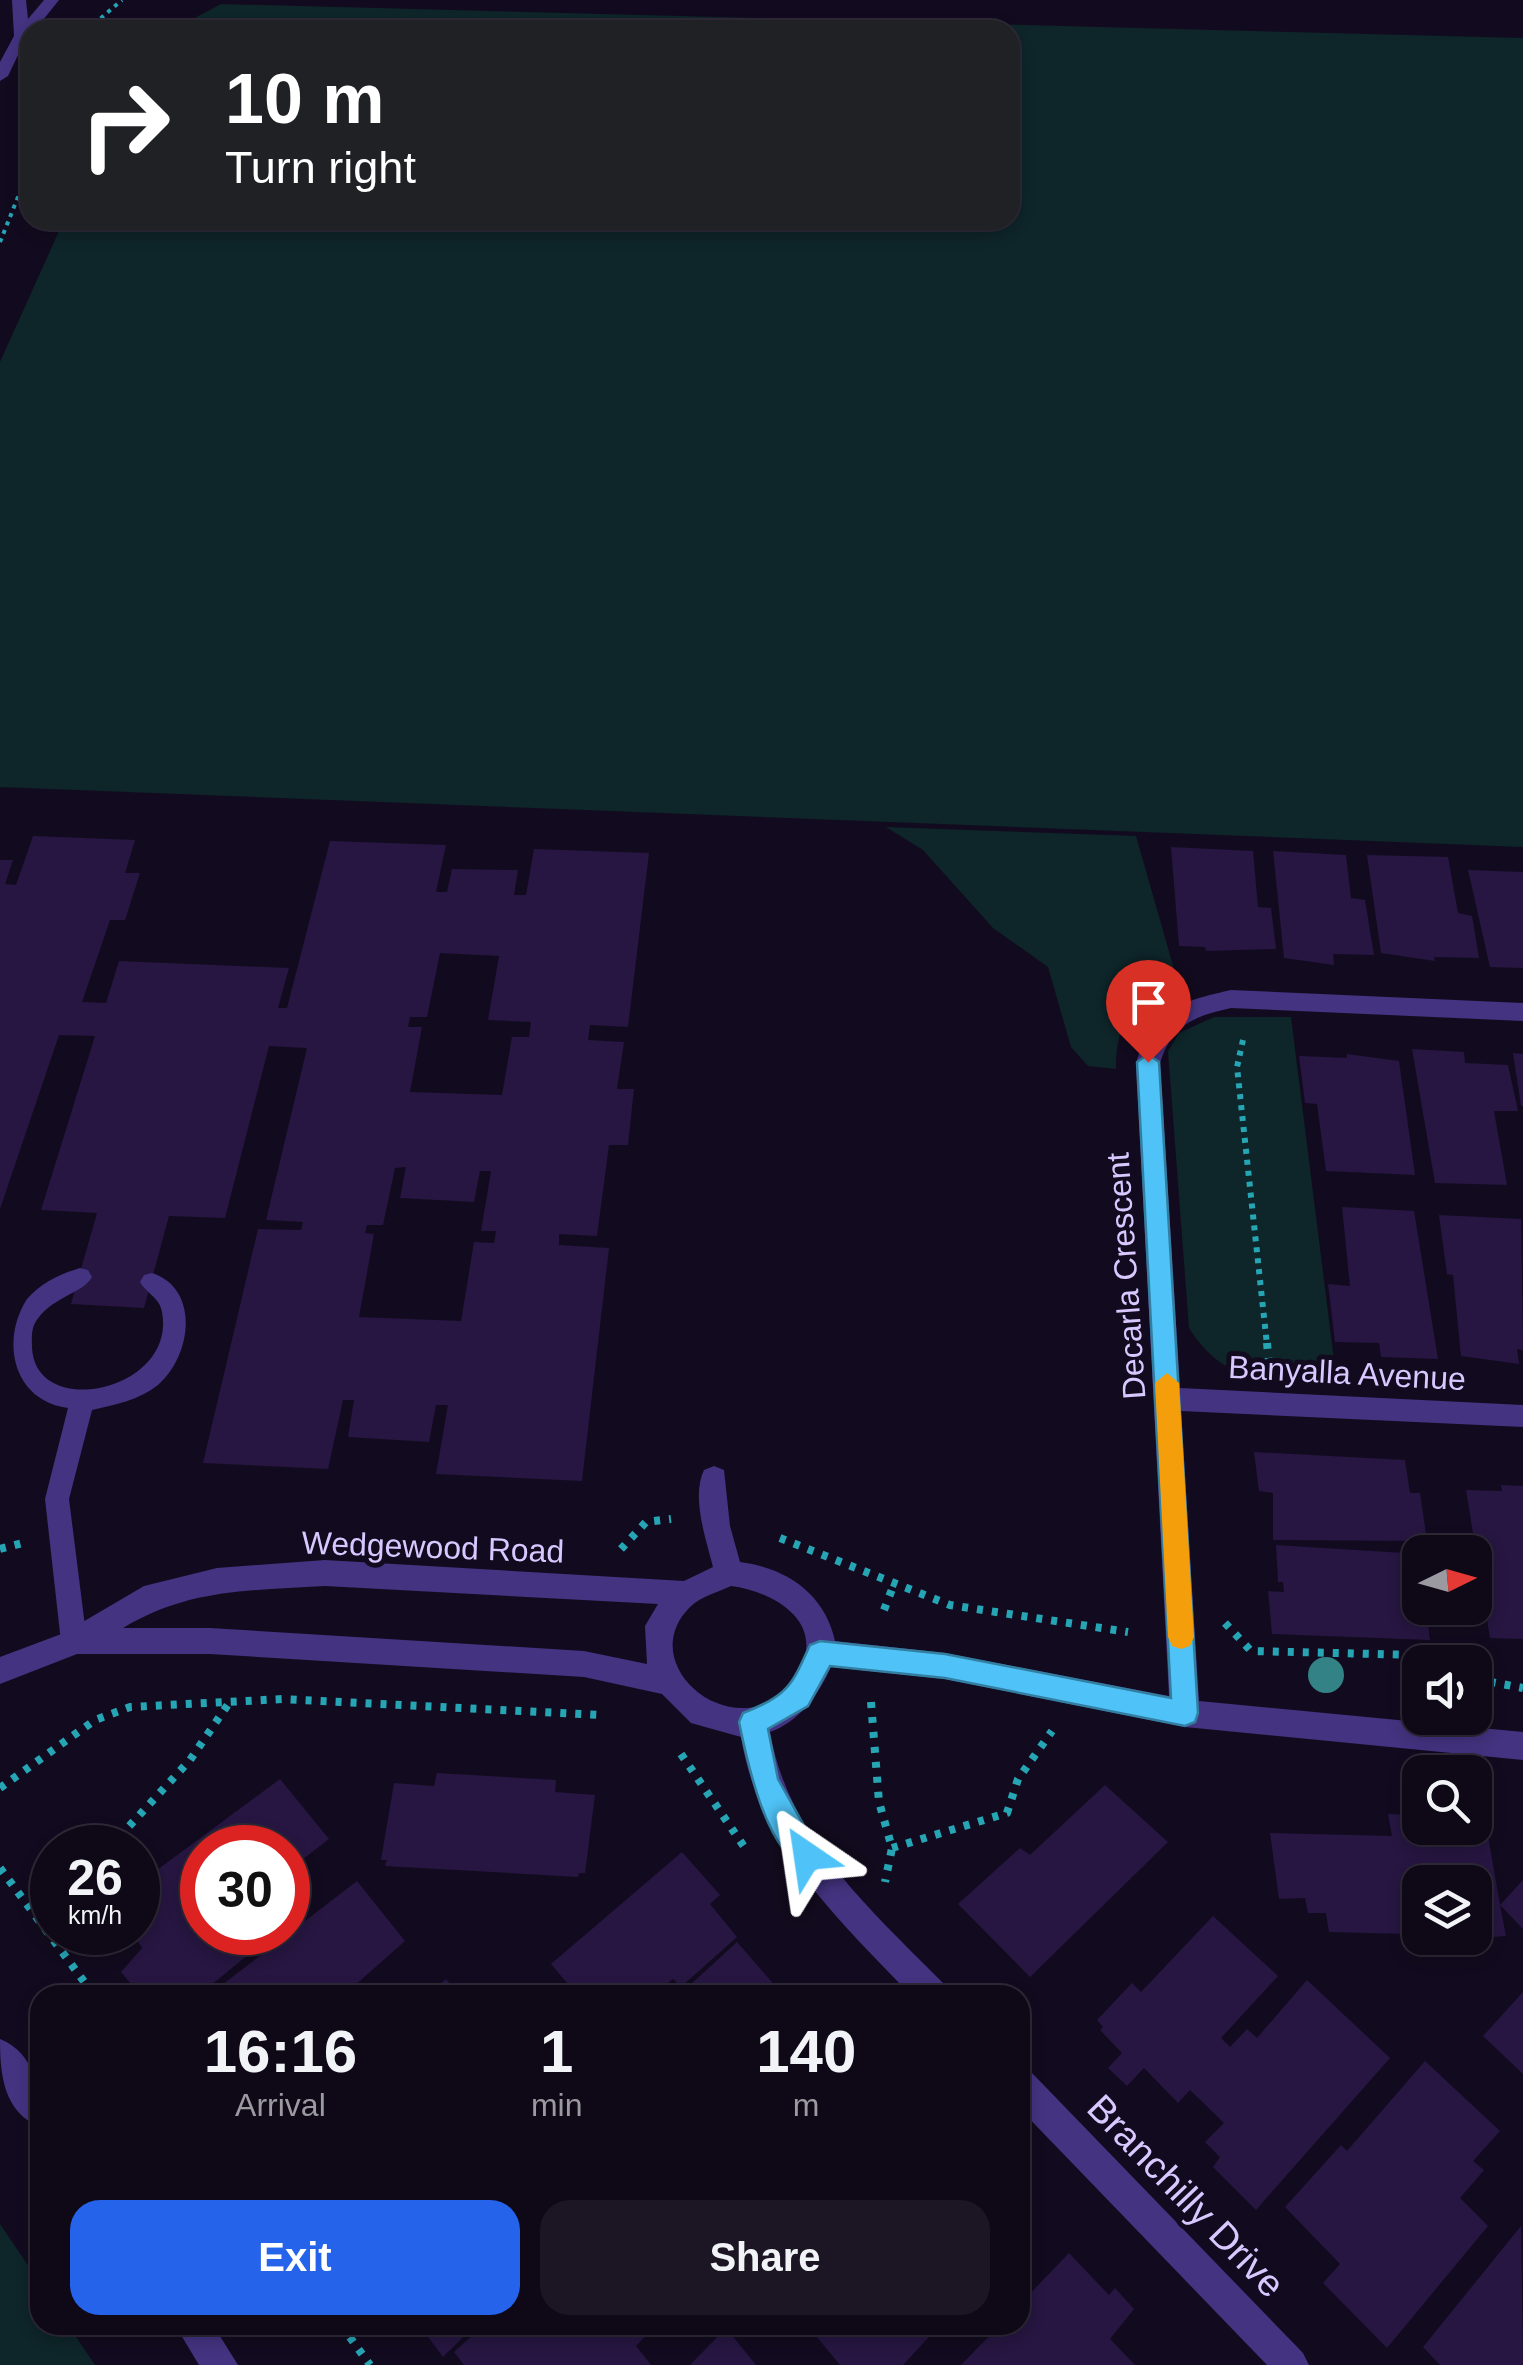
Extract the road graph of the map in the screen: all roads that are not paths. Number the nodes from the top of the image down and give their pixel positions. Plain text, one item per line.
1 (52, 0) edge
2 (35, 20) edge
3 (20, 40) edge
4 (0, 76) edge
5 (1523, 1012) edge
6 (80, 1277) dead end
7 (152, 1282) dead end
8 (1168, 1399) junction
9 (82, 1402) junction
10 (1523, 1416) edge
11 (714, 1478) dead end
12 (729, 1574) junction
13 (683, 1593) junction
14 (74, 1642) junction
15 (820, 1653) junction
16 (0, 1671) edge
17 (664, 1681) junction
18 (1185, 1713) junction
19 (752, 1722) junction
20 (1523, 1746) edge
21 (922, 1985) edge
22 (0, 2054) edge
23 (1030, 2095) edge
24 (30, 2097) edge
25 (199, 2335) edge
26 (220, 2365) edge
27 (1291, 2365) edge

1 - 2 street
3 - 4 street
5 - 8 street, Decarla Crescent
6 - 9 lane
7 - 9 lane
8 - 10 street, Banyalla Avenue
8 - 18 street, Decarla Crescent
9 - 14 lane
11 - 12 street
12 - 13 street
12 - 15 street
13 - 14 street, Wedgewood Road
13 - 17 street
14 - 16 street, Wedgewood Road
14 - 17 street, Wedgewood Road
15 - 18 street
15 - 19 street
17 - 19 street
18 - 20 street
19 - 21 street
22 - 24 street
23 - 27 street, Branchilly Drive
25 - 26 street

